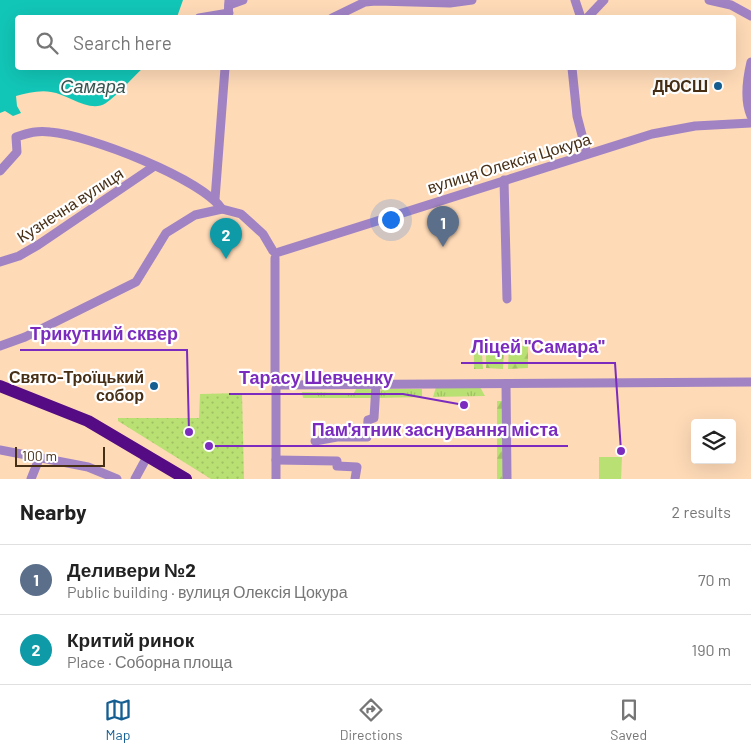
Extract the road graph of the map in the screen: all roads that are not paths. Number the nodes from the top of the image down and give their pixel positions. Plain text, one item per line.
1 (243, 0) edge
2 (472, 0) edge
3 (575, 0) edge
4 (604, 0) edge
5 (709, 0) edge
6 (229, 9) edge
7 (209, 15) edge
8 (339, 15) edge
9 (580, 15) edge
10 (590, 15) edge
11 (751, 16) edge
12 (751, 62) edge
13 (225, 70) edge
14 (572, 70) edge
15 (751, 117) edge
16 (587, 154) junction
17 (153, 166) junction
18 (0, 171) edge
19 (504, 180) junction
20 (215, 199) junction
21 (222, 209) junction
22 (276, 254) junction
23 (0, 262) edge
24 (507, 299) dead end
25 (0, 346) edge
26 (751, 382) edge
27 (506, 384) junction
28 (277, 385) junction
29 (376, 385) junction
30 (0, 386) edge
31 (315, 441) dead end
32 (0, 450) edge
33 (148, 455) junction
34 (39, 458) junction
35 (276, 460) junction
36 (111, 478) edge
37 (31, 479) edge
38 (135, 479) edge
39 (186, 479) edge
40 (276, 479) edge
41 (356, 479) edge
42 (507, 479) edge

1 - 6 street
2 - 8 street
3 - 9 street
4 - 10 street
5 - 11 street
6 - 7 street
12 - 15 street
13 - 20 street
14 - 16 street
15 - 16 street, вулиця Олексія Цокура
16 - 19 street, вулиця Олексія Цокура
17 - 18 street
17 - 20 street
17 - 23 street, Кузнечна вулиця
19 - 22 street, вулиця Олексія Цокура
19 - 24 street
20 - 21 street
21 - 22 street
21 - 25 street
22 - 28 street
26 - 27 street
27 - 29 street
27 - 42 street
28 - 29 street
28 - 35 street
29 - 31 street
30 - 33 highway
32 - 34 street
33 - 38 street
33 - 39 highway
34 - 36 street
34 - 37 street
35 - 40 street
35 - 41 street

